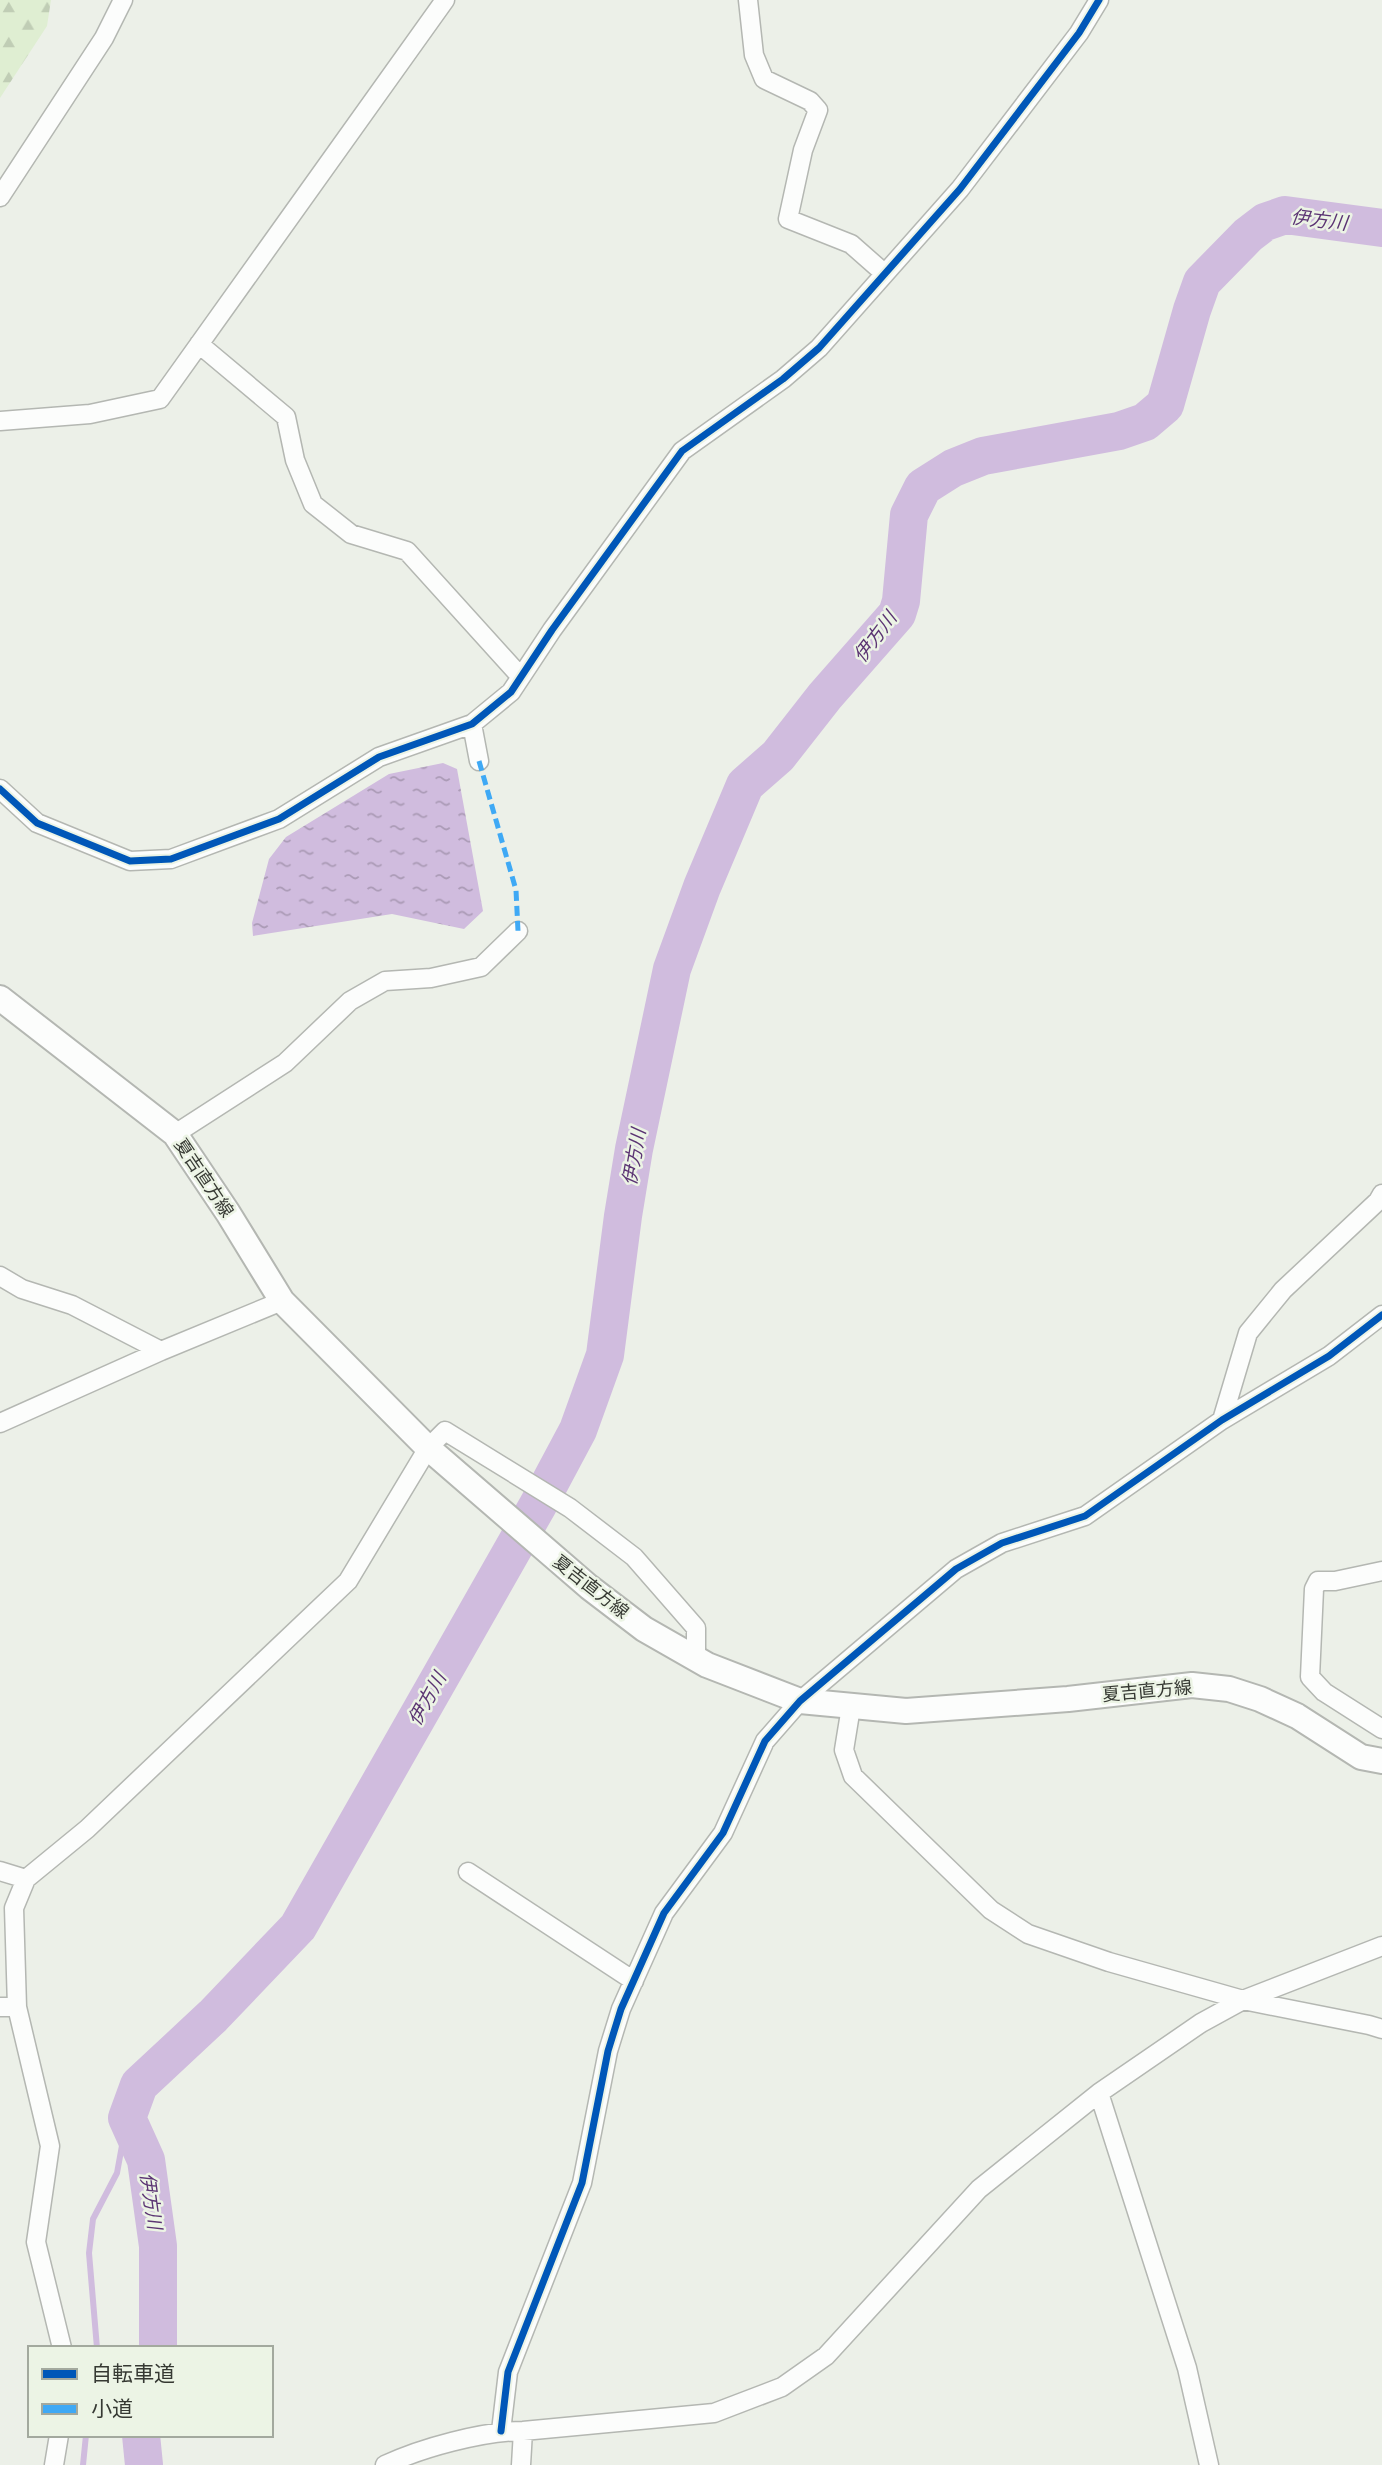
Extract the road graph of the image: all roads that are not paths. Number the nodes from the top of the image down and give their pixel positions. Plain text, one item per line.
1 (123, 0) edge
2 (445, 0) edge
3 (748, 0) edge
4 (1099, 0) edge
5 (0, 197) edge
6 (884, 273) junction
7 (199, 344) junction
8 (0, 421) edge
9 (521, 677) junction
10 (472, 724) junction
11 (479, 761) dead end
12 (0, 789) edge
13 (518, 931) dead end
14 (0, 998) edge
15 (175, 1134) junction
16 (1382, 1194) edge
17 (0, 1276) edge
18 (282, 1301) junction
19 (1382, 1315) edge
20 (160, 1351) junction
21 (1222, 1420) junction
22 (0, 1423) edge
23 (428, 1448) junction
24 (1382, 1570) edge
25 (696, 1658) junction
26 (800, 1701) junction
27 (851, 1707) junction
28 (1382, 1729) edge
29 (1382, 1761) edge
30 (0, 1871) edge
31 (468, 1872) dead end
32 (26, 1879) junction
33 (1382, 1946) edge
34 (634, 1981) junction
35 (1244, 2000) junction
36 (8, 2007) edge
37 (1382, 2029) edge
38 (1099, 2094) junction
39 (62, 2346) edge
40 (501, 2431) junction
41 (523, 2431) junction
42 (59, 2437) edge
43 (54, 2465) edge
44 (385, 2465) edge
45 (521, 2465) edge
46 (1209, 2465) edge

1 - 5 street
2 - 7 street
3 - 6 street
4 - 6 street
6 - 9 street
7 - 8 street
7 - 9 street
9 - 10 street
10 - 11 street
10 - 12 street
13 - 15 street
14 - 15 main road, 夏吉直方線
15 - 18 main road, 夏吉直方線
16 - 21 street
17 - 20 street
18 - 20 street
18 - 23 main road, 夏吉直方線
19 - 21 street
20 - 22 street
21 - 26 street
23 - 25 main road, 夏吉直方線
23 - 25 street
23 - 32 street
24 - 28 street
25 - 26 main road, 夏吉直方線
26 - 27 main road, 夏吉直方線
26 - 34 street
27 - 29 main road, 夏吉直方線
27 - 35 street
30 - 32 street
31 - 34 street
32 - 36 street
33 - 35 street
34 - 40 street
35 - 37 street
35 - 38 street
36 - 39 street
38 - 41 street
38 - 46 street
40 - 41 street
40 - 44 street
41 - 45 street
42 - 43 street

